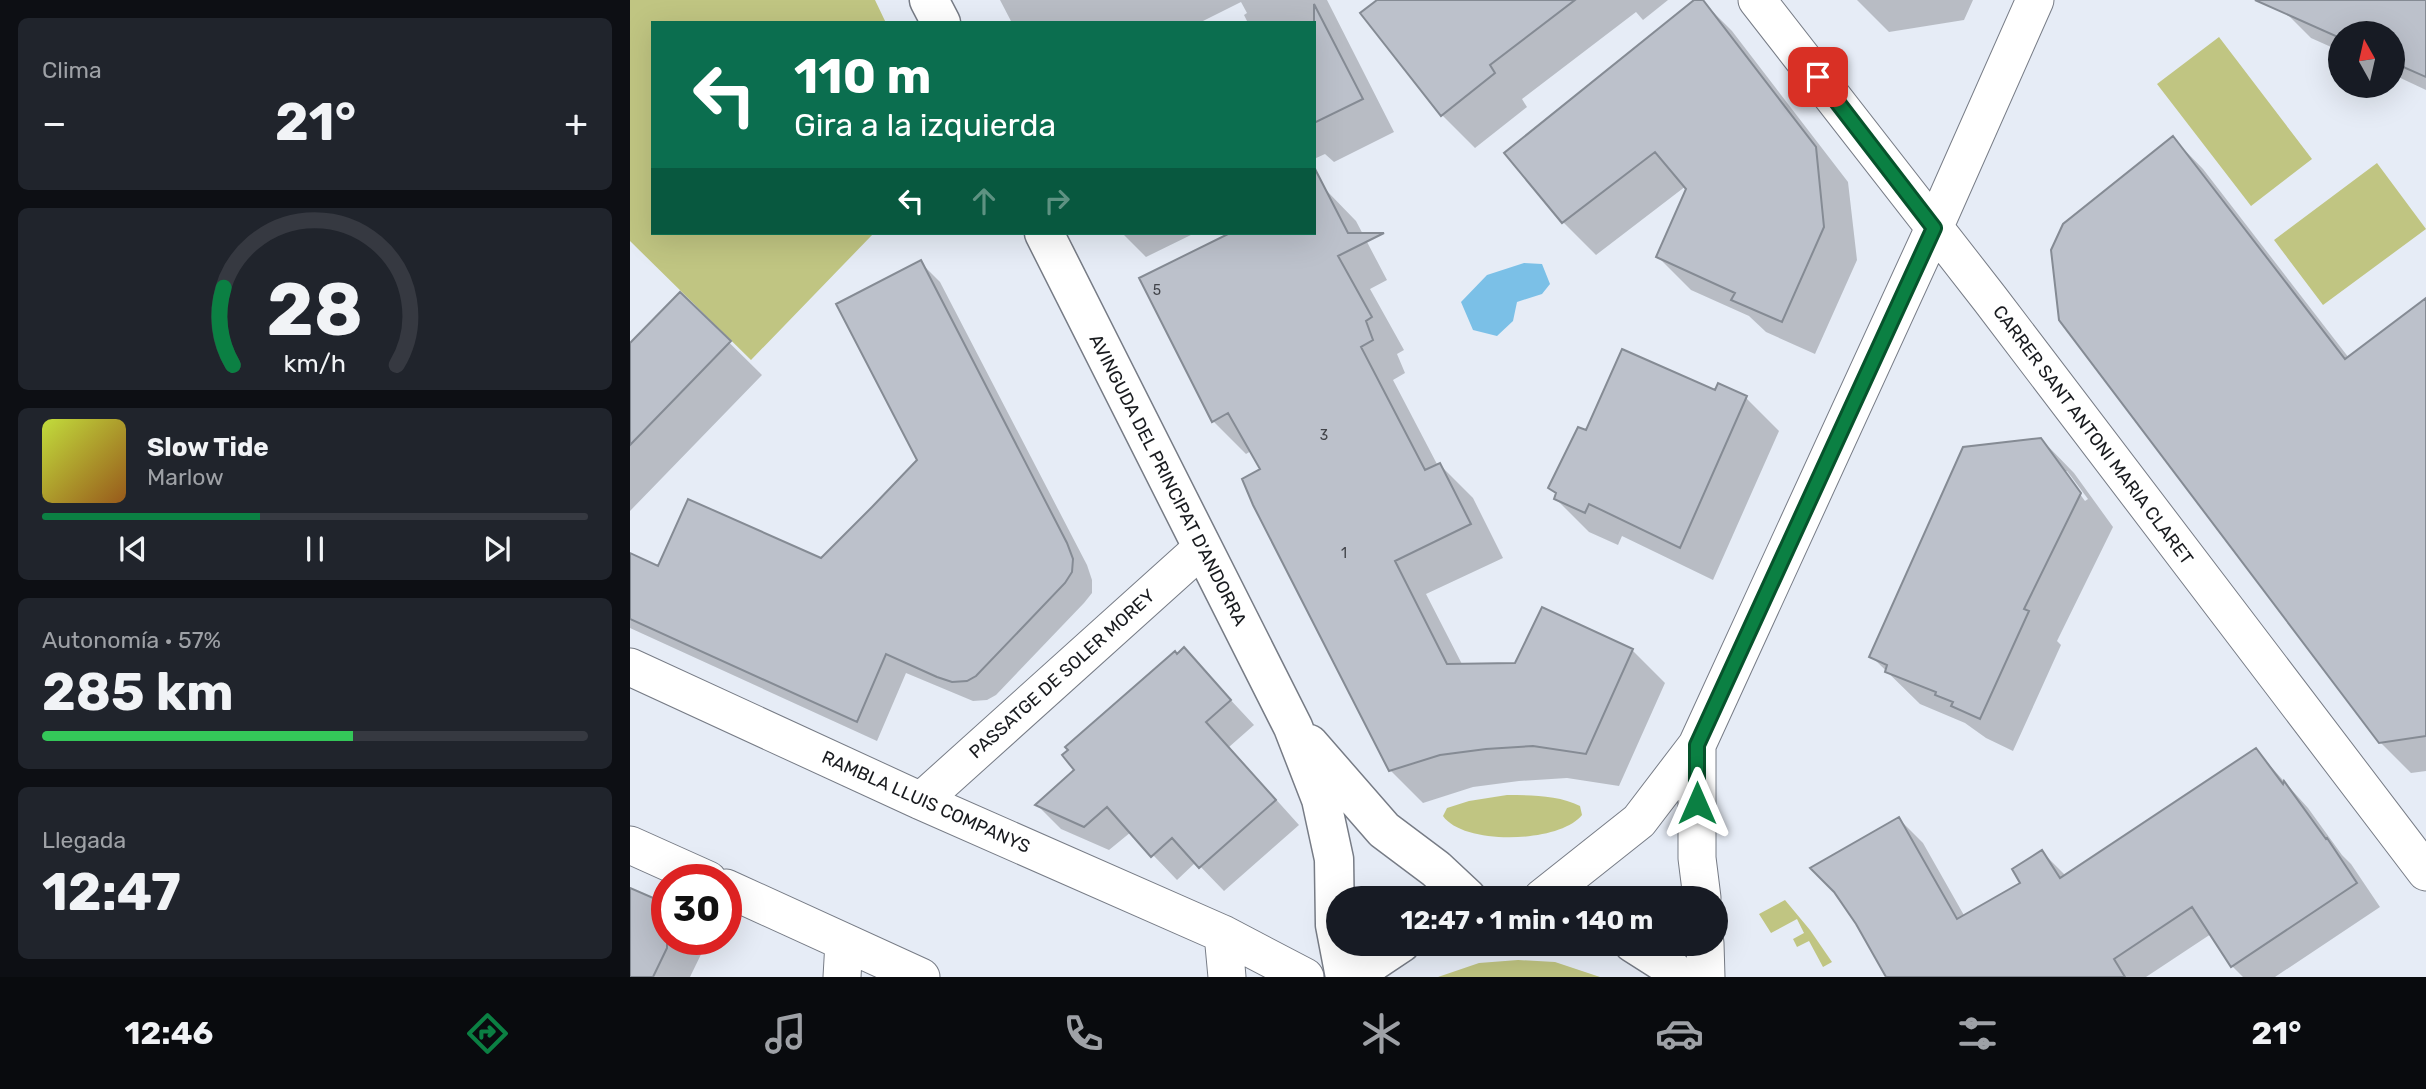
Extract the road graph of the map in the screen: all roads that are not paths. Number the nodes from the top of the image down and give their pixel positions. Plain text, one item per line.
1 (929, 0) edge
2 (1757, 0) edge
3 (2035, 0) edge
4 (939, 21) edge
5 (1934, 228) junction
6 (1045, 235) edge
7 (1202, 548) junction
8 (630, 667) edge
9 (1293, 726) junction
10 (1697, 745) junction
11 (921, 801) junction
12 (630, 845) edge
13 (672, 864) edge
14 (2425, 866) edge
15 (1454, 886) edge
16 (1557, 886) edge
17 (1700, 886) edge
18 (742, 898) edge
19 (1223, 934) junction
20 (1382, 956) edge
21 (1654, 956) edge
22 (1705, 956) edge
23 (843, 960) edge
24 (921, 977) edge
25 (1227, 977) edge
26 (1305, 977) edge
27 (1345, 977) edge
28 (1354, 977) edge
29 (1681, 977) edge
30 (1706, 977) edge

1 - 4 main road
2 - 5 street, CARRER SANT ANTONI MARIA CLARET
3 - 5 street
5 - 10 street
5 - 14 street, CARRER SANT ANTONI MARIA CLARET
6 - 7 main road, AVINGUDA DEL PRINCIPAT D'ANDORRA
7 - 9 main road, AVINGUDA DEL PRINCIPAT D'ANDORRA
7 - 11 street, PASSATGE DE SOLER MOREY
8 - 11 street, RAMBLA LLUIS COMPANYS
9 - 15 main road, AVINGUDA DEL PRINCIPAT D'ANDORRA
9 - 27 main road, AVINGUDA DEL PRINCIPAT D'ANDORRA
10 - 16 street
10 - 17 street
11 - 19 street, RAMBLA LLUIS COMPANYS
12 - 13 street
18 - 23 street
19 - 25 street
19 - 26 street, RAMBLA LLUIS COMPANYS
20 - 28 main road
21 - 29 main road
22 - 30 street
23 - 24 street

